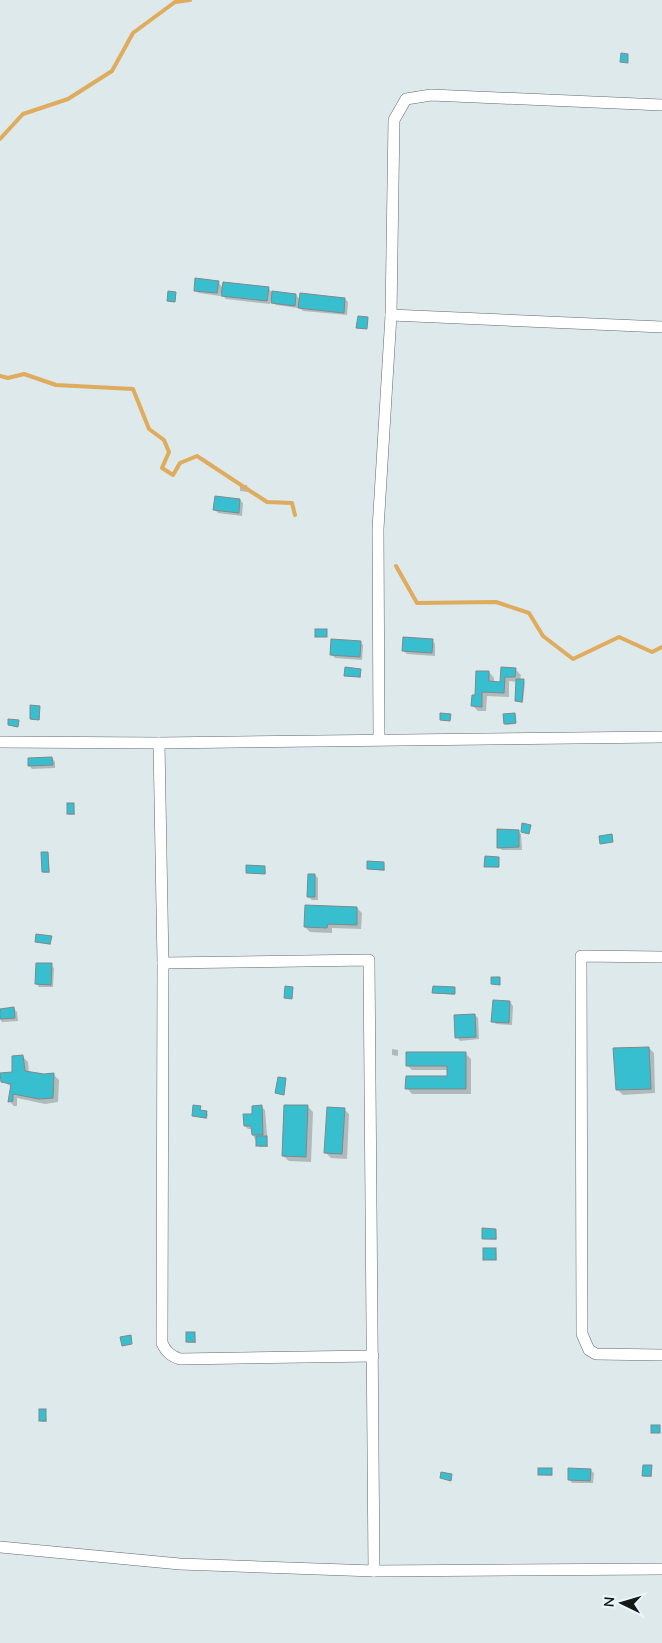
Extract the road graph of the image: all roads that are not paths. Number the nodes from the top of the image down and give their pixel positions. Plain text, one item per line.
1 (662, 106) edge
2 (390, 314) junction
3 (662, 327) edge
4 (662, 737) edge
5 (379, 739) junction
6 (0, 742) edge
7 (159, 743) junction
8 (662, 957) edge
9 (163, 963) junction
10 (662, 1355) edge
11 (373, 1356) junction
12 (0, 1547) edge
13 (662, 1569) edge
14 (374, 1571) junction

1 - 2 street
2 - 3 street
2 - 5 street
4 - 5 street
5 - 7 street
6 - 7 street
7 - 9 street
8 - 10 street
9 - 11 street
9 - 11 street
11 - 14 street
12 - 14 street
13 - 14 street

